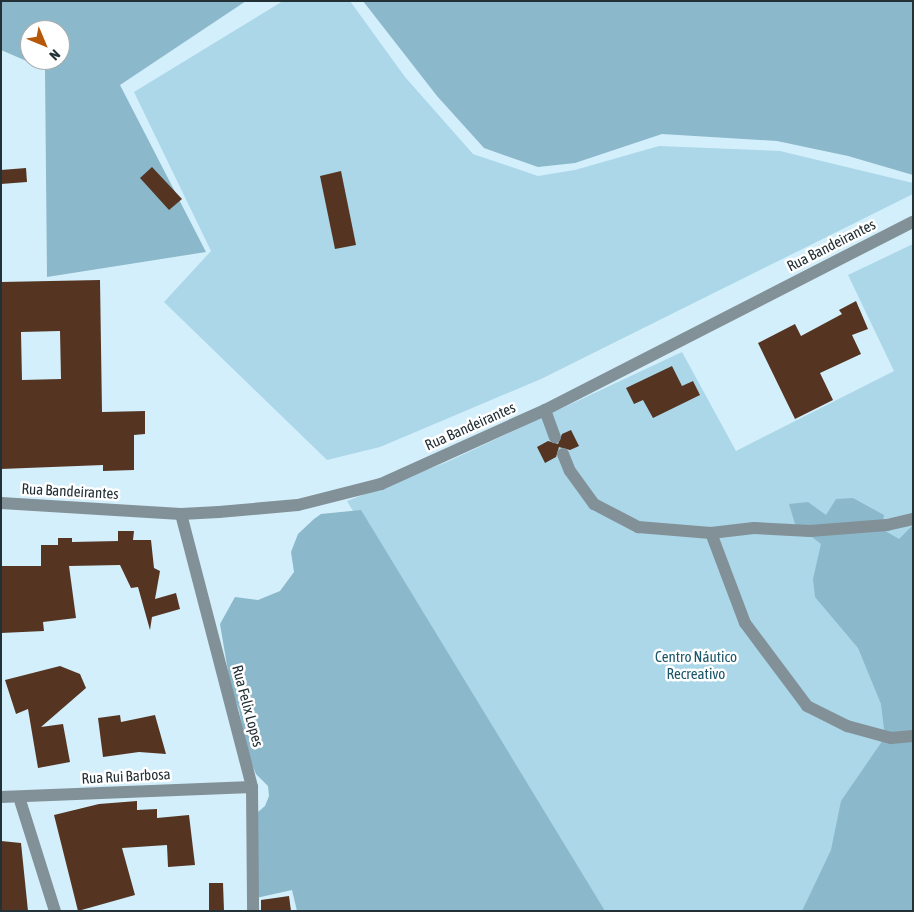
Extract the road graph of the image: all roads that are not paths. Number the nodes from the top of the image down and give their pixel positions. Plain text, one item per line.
1 (913, 222) edge
2 (544, 410) junction
3 (556, 437) dead end
4 (563, 454) dead end
5 (1, 503) edge
6 (181, 514) junction
7 (913, 519) edge
8 (711, 533) junction
9 (913, 736) edge
10 (252, 786) junction
11 (1, 797) edge
12 (19, 797) junction
13 (55, 911) edge
14 (253, 911) edge

1 - 2 street, Rua Bandeirantes
2 - 3 street
2 - 6 street, Rua Bandeirantes
4 - 8 street
5 - 6 street, Rua Bandeirantes
6 - 10 street, Rua Felix Lopes
7 - 8 street
8 - 9 street
10 - 12 street, Rua Rui Barbosa
10 - 14 street, Rua Felix Lopes
11 - 12 street, Rua Rui Barbosa
12 - 13 street

